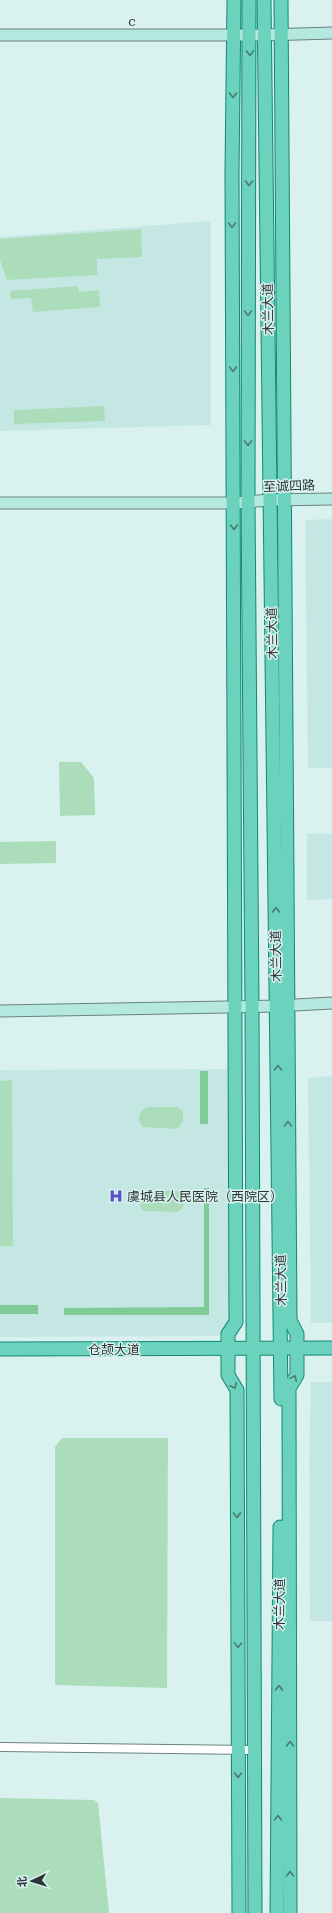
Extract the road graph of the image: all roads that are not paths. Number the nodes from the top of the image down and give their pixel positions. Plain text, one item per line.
1 (234, 0) edge
2 (249, 0) edge
3 (264, 0) edge
4 (281, 0) edge
5 (332, 33) edge
6 (0, 35) edge
7 (234, 35) junction
8 (250, 35) junction
9 (264, 35) junction
10 (281, 35) junction
11 (332, 499) edge
12 (270, 500) junction
13 (286, 500) junction
14 (248, 502) junction
15 (0, 503) edge
16 (234, 503) junction
17 (332, 1003) edge
18 (234, 1006) junction
19 (252, 1006) junction
20 (282, 1006) junction
21 (0, 1011) edge
22 (332, 1348) edge
23 (0, 1349) edge
24 (282, 1352) junction
25 (297, 1352) junction
26 (228, 1353) junction
27 (252, 1353) junction
28 (0, 1356) edge
29 (332, 1356) edge
30 (0, 1748) edge
31 (238, 1750) junction
32 (254, 1750) junction
33 (239, 1913) edge
34 (255, 1913) edge
35 (277, 1913) edge
36 (290, 1913) edge

1 - 7 main road
2 - 8 main road, 木兰大道
3 - 9 main road, 木兰大道
4 - 10 main road
5 - 10 street, c
6 - 7 street, c
7 - 8 street, c
7 -> 16 main road
8 - 9 street, c
8 -> 14 main road, 木兰大道
9 - 10 street, c
9 - 12 main road, 木兰大道
10 - 13 main road
11 - 13 street, 至诚四路
12 - 13 street, 至诚四路
12 - 14 street, 至诚四路
20 -> 12 main road, 木兰大道
13 - 20 main road
14 - 16 street, 至诚四路
14 - 19 main road, 木兰大道
15 - 16 street, 至诚四路
16 -> 18 main road
17 - 20 street
18 - 19 street
18 - 21 street
18 - 26 main road
19 - 20 street
19 - 27 main road, 木兰大道
24 -> 20 main road, 木兰大道
25 -> 20 main road
22 - 25 main road
23 - 26 main road, 仓颉大道
24 - 25 main road
24 - 27 main road
35 -> 24 main road, 木兰大道
25 - 29 main road
36 -> 25 main road
26 - 27 main road
26 - 28 main road, 仓颉大道
26 -> 31 main road
27 - 32 main road, 木兰大道
30 - 31 street
31 - 32 street
31 -> 33 main road
32 - 34 main road, 木兰大道

